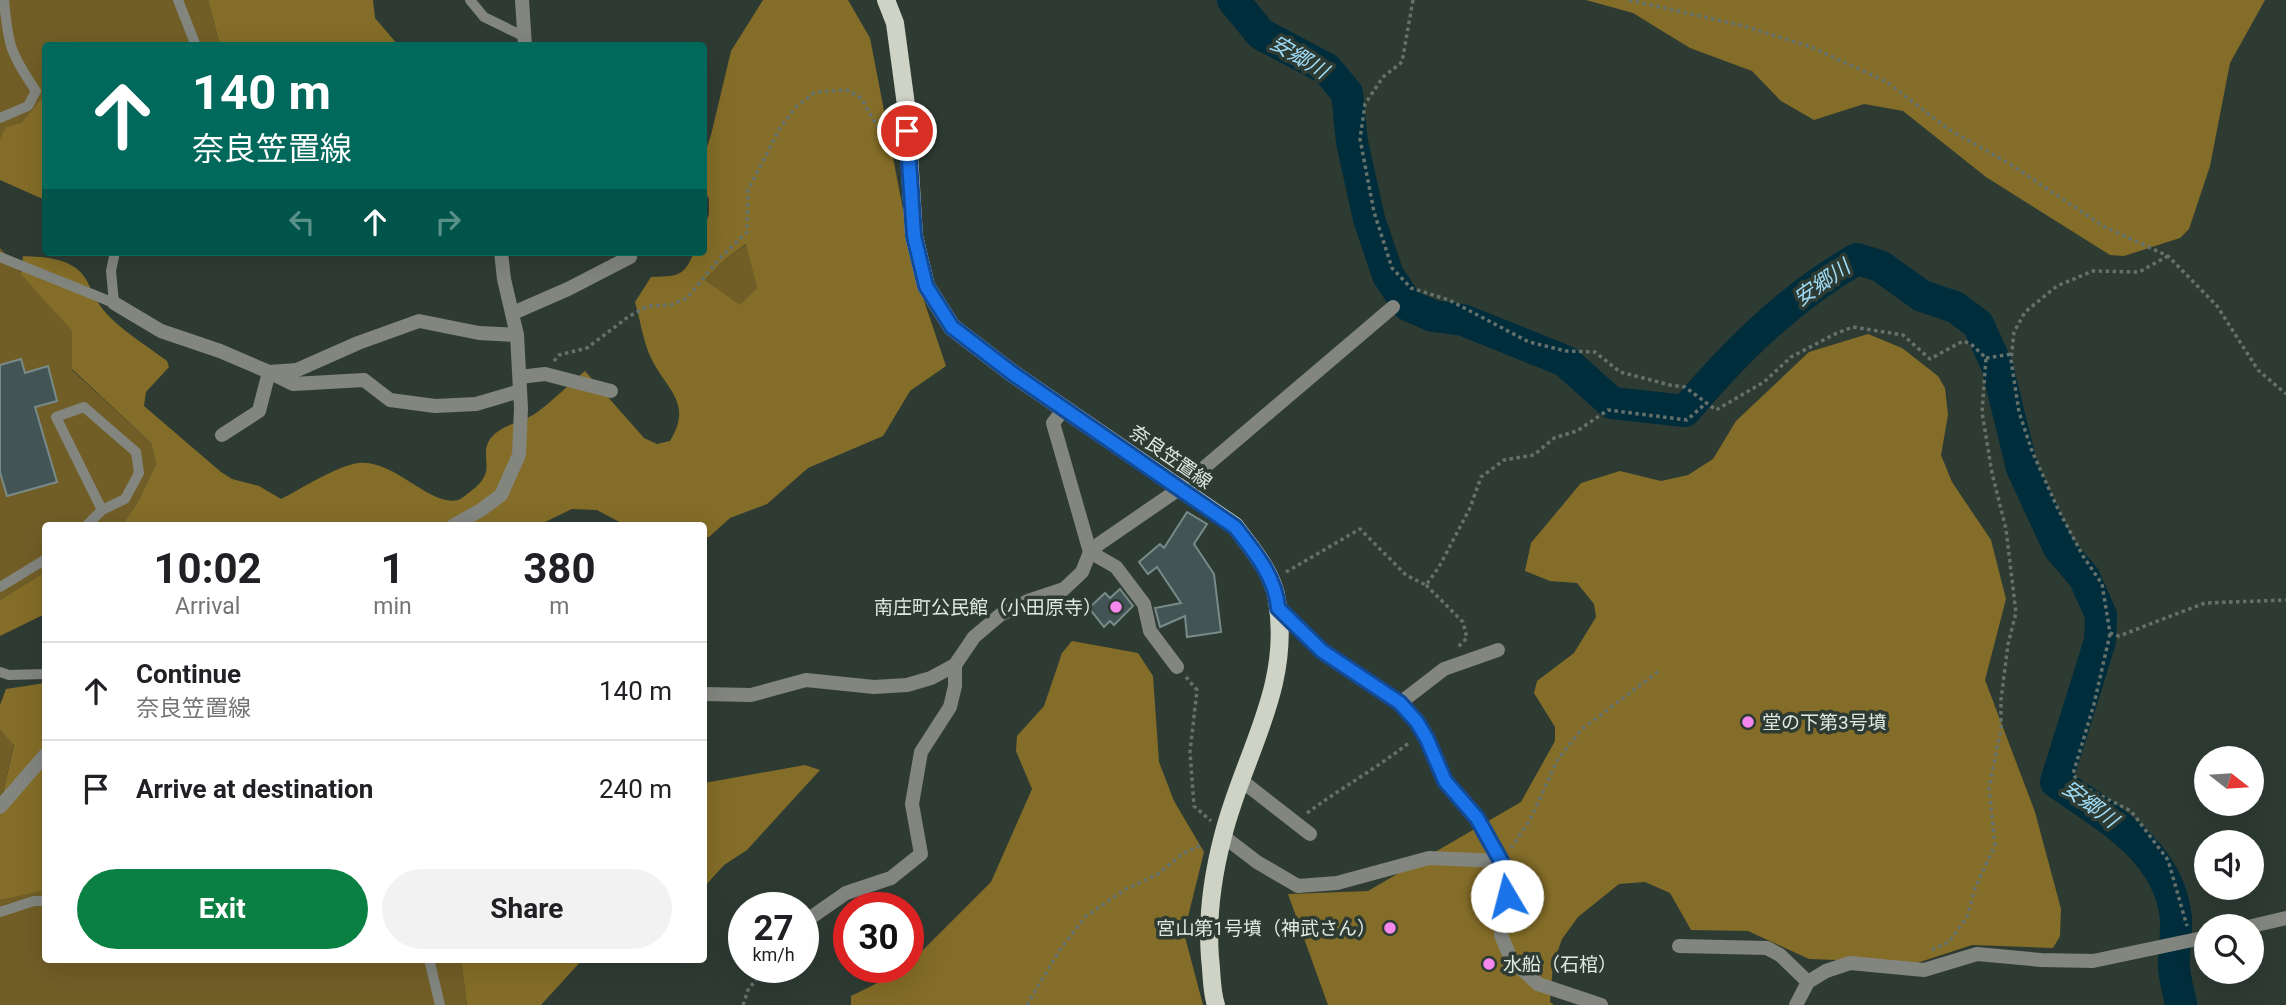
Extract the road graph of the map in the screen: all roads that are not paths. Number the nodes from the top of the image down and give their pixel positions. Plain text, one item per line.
1 (4, 0) edge
2 (178, 0) edge
3 (470, 0) edge
4 (522, 0) edge
5 (886, 0) edge
6 (525, 41) edge
7 (194, 42) edge
8 (0, 118) edge
9 (114, 256) edge
10 (501, 256) edge
11 (0, 257) edge
12 (630, 257) dead end
13 (114, 303) junction
14 (1393, 307) dead end
15 (513, 313) junction
16 (517, 335) junction
17 (269, 372) junction
18 (520, 384) junction
19 (611, 391) dead end
20 (1064, 409) junction
21 (222, 435) dead end
22 (1179, 489) junction
23 (102, 510) junction
24 (90, 522) edge
25 (459, 522) edge
26 (1090, 552) junction
27 (42, 561) edge
28 (0, 587) edge
29 (1278, 608) junction
30 (1498, 650) dead end
31 (955, 665) junction
32 (1177, 667) road end
33 (0, 672) edge
34 (42, 674) edge
35 (707, 694) edge
36 (1400, 703) junction
37 (42, 759) edge
38 (1242, 781) junction
39 (0, 807) edge
40 (1310, 834) dead end
41 (1223, 835) junction
42 (1501, 861) junction
43 (42, 901) edge
44 (0, 912) edge
45 (819, 912) edge
46 (2286, 918) edge
47 (2264, 923) edge
48 (2194, 940) edge
49 (1679, 946) dead end
50 (430, 963) edge
51 (1808, 982) junction
52 (440, 1005) edge
53 (1216, 1005) edge
54 (1601, 1005) edge
55 (1796, 1005) edge

1 - 8 lane
2 - 7 lane
3 - 6 lane
4 - 6 street
5 - 20 main road, 奈良笠置線
9 - 13 lane
10 - 15 street
11 - 13 lane
12 - 15 street
13 - 17 street
14 - 22 street
15 - 16 street
16 - 17 street
16 - 18 street
17 - 18 street
17 - 21 street
18 - 19 street
18 - 25 street
20 - 22 main road, 奈良笠置線
20 - 26 street
22 - 26 street
22 - 29 main road, 奈良笠置線
23 - 23 lane
23 - 24 lane
26 - 31 street
26 - 32 street
27 - 28 lane
29 - 36 street
29 - 38 main road, 奈良笠置線
30 - 36 street
31 - 35 street
31 - 45 street
33 - 34 lane
36 - 42 street
37 - 39 street
38 - 40 street
38 - 41 main road, 奈良笠置線
41 - 42 street
41 - 53 main road, 奈良笠置線
42 - 54 street
43 - 44 lane
46 - 47 street
48 - 51 street
49 - 51 street
50 - 52 lane
51 - 55 street

